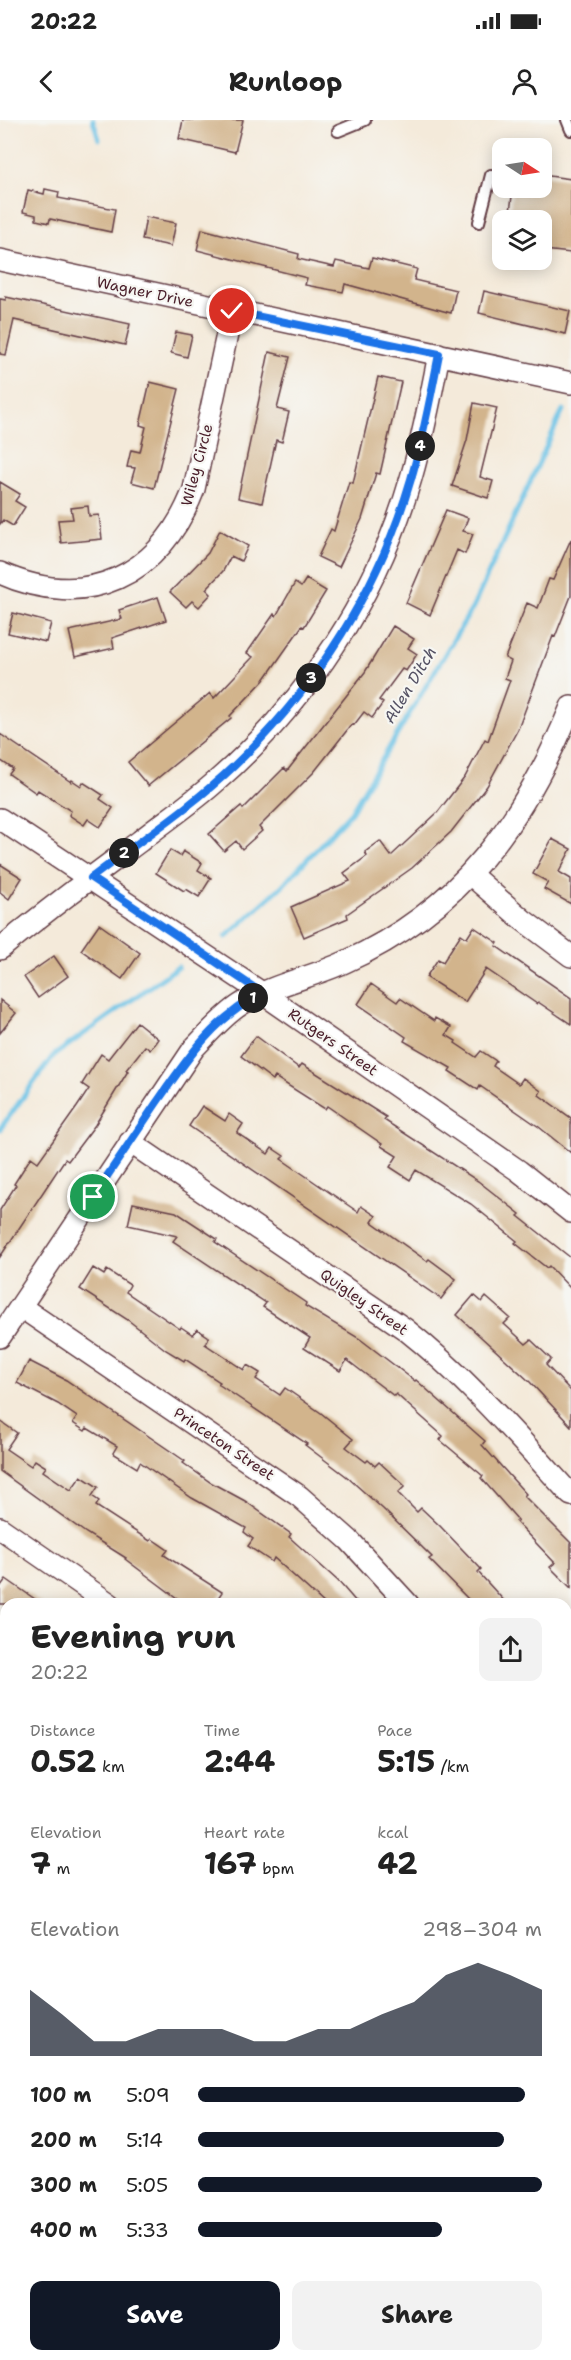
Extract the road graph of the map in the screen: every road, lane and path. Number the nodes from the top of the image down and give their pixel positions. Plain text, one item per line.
1 (365, 120) edge
2 (567, 120) edge
3 (338, 130) dead end
4 (571, 130) edge
5 (491, 175) dead end
6 (479, 222) dead end
7 (0, 260) edge
8 (232, 311) junction
9 (439, 354) junction
10 (571, 383) edge
11 (0, 573) edge
12 (571, 707) edge
13 (0, 819) edge
14 (471, 874) junction
15 (91, 878) junction
16 (0, 949) edge
17 (571, 957) edge
18 (262, 993) junction
19 (130, 1142) junction
20 (571, 1212) edge
21 (21, 1307) junction
22 (0, 1337) edge
23 (571, 1495) edge
24 (0, 1528) edge
25 (101, 1598) edge
26 (402, 1598) edge

1 - 3 lane
2 - 4 lane
5 - 6 lane
7 - 8 street, Wagner Drive
8 - 9 street, Wagner Drive
8 - 11 street, Wiley Circle
9 - 10 street, Wagner Drive
9 - 15 street
12 - 14 street
13 - 15 street, Rutgers Street
14 - 17 street
14 - 18 street
15 - 16 street
15 - 18 street, Rutgers Street
18 - 19 street
18 - 20 street, Rutgers Street
19 - 21 street
19 - 23 street, Quigley Street
21 - 22 street
21 - 26 street, Princeton Street
24 - 25 street

